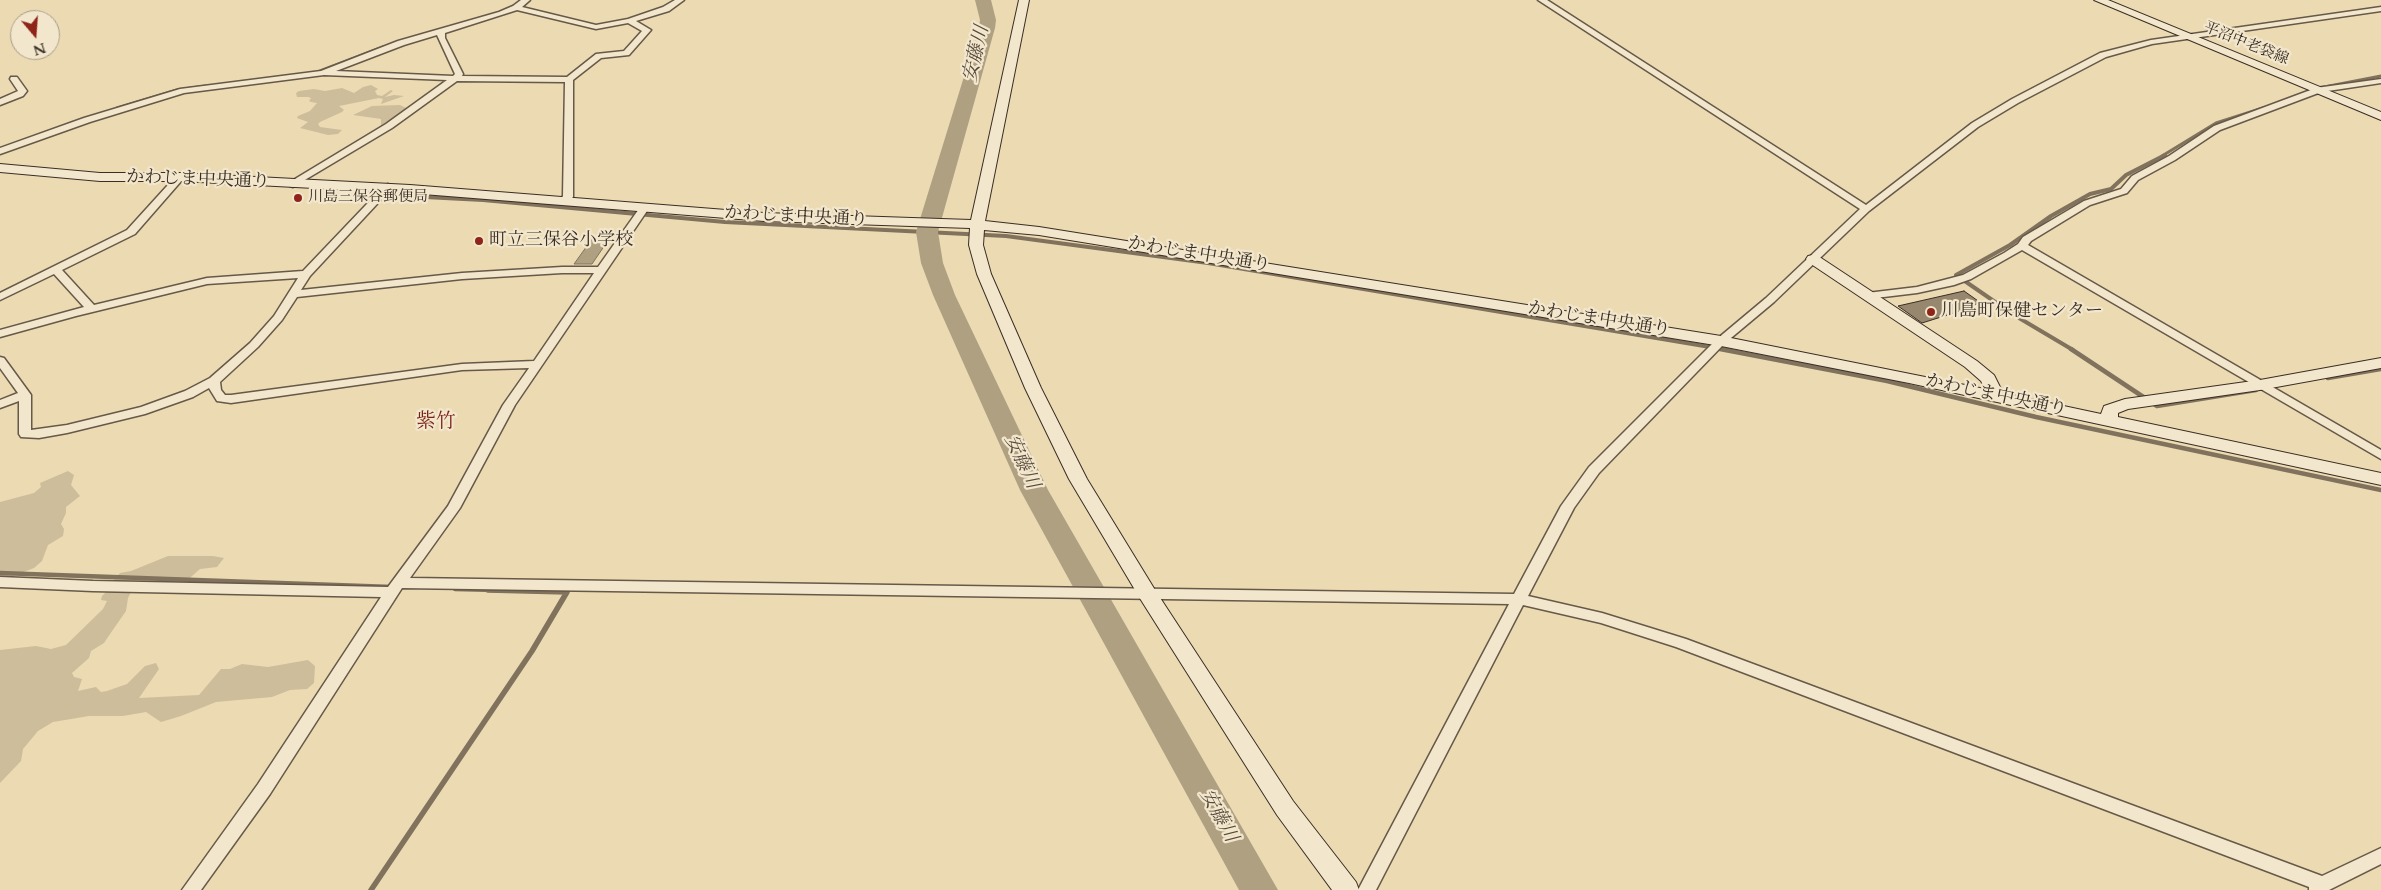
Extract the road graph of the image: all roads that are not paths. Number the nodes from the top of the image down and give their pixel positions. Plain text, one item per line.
1 (526, 0) edge
2 (680, 0) edge
3 (1024, 0) edge
4 (1542, 0) edge
5 (2099, 0) edge
6 (516, 8) junction
7 (2381, 9) edge
8 (629, 21) junction
9 (441, 33) junction
10 (2190, 37) junction
11 (323, 73) junction
12 (455, 78) junction
13 (14, 79) dead end
14 (570, 79) junction
15 (2381, 81) edge
16 (2319, 90) junction
17 (0, 102) edge
18 (2381, 116) edge
19 (0, 140) edge
20 (12, 146) junction
21 (0, 151) edge
22 (0, 168) edge
23 (180, 178) junction
24 (293, 184) junction
25 (388, 188) junction
26 (564, 201) junction
27 (644, 208) junction
28 (1866, 210) junction
29 (977, 224) junction
30 (2022, 246) junction
31 (1813, 259) junction
32 (57, 270) junction
33 (601, 270) junction
34 (306, 274) junction
35 (294, 294) junction
36 (1867, 296) junction
37 (0, 297) edge
38 (91, 308) junction
39 (0, 334) edge
40 (1720, 341) junction
41 (0, 360) edge
42 (2381, 363) edge
43 (535, 364) junction
44 (214, 382) junction
45 (2260, 384) junction
46 (26, 395) junction
47 (1997, 397) junction
48 (0, 404) edge
49 (2109, 420) junction
50 (2381, 455) edge
51 (2381, 479) edge
52 (0, 582) edge
53 (396, 587) junction
54 (1148, 595) junction
55 (1519, 599) junction
56 (2381, 856) edge
57 (2320, 887) edge
58 (190, 890) edge
59 (1347, 890) edge
60 (1367, 890) edge

1 - 6 street
2 - 8 street
3 - 29 street
4 - 28 street
5 - 10 street, 平沼中老袋線
6 - 8 street
6 - 9 street
7 - 10 street
8 - 14 street
9 - 11 street
9 - 12 street
10 - 16 street, 平沼中老袋線
10 - 28 street
11 - 12 street
11 - 20 street
12 - 14 street
12 - 24 street
13 - 17 street
14 - 26 street
15 - 16 street
16 - 18 street, 平沼中老袋線
16 - 30 street
19 - 20 street
20 - 21 street
22 - 23 street, かわじま中央通り
23 - 24 street, かわじま中央通り
23 - 32 street
24 - 25 street, かわじま中央通り
25 - 26 street, かわじま中央通り
25 - 34 street
26 - 27 street, かわじま中央通り
27 - 29 street, かわじま中央通り
27 - 33 street
28 - 31 street
29 - 40 street, かわじま中央通り
29 - 54 street
30 - 36 street
30 - 45 street
31 - 36 street
31 - 40 street
32 - 37 street
32 - 38 street
33 - 35 street
33 - 43 street
34 - 35 street
34 - 38 street
35 - 44 street
36 - 47 street
38 - 39 street
40 - 47 street, かわじま中央通り
40 - 55 street
41 - 46 street
42 - 45 street
43 - 44 street
43 - 53 street
44 - 46 street
45 - 49 street
45 - 50 street
46 - 48 street
47 - 49 street, かわじま中央通り
49 - 51 street, かわじま中央通り
52 - 53 street
53 - 54 street
53 - 58 street
54 - 55 street
54 - 59 street
55 - 57 street
55 - 60 street
56 - 57 street

